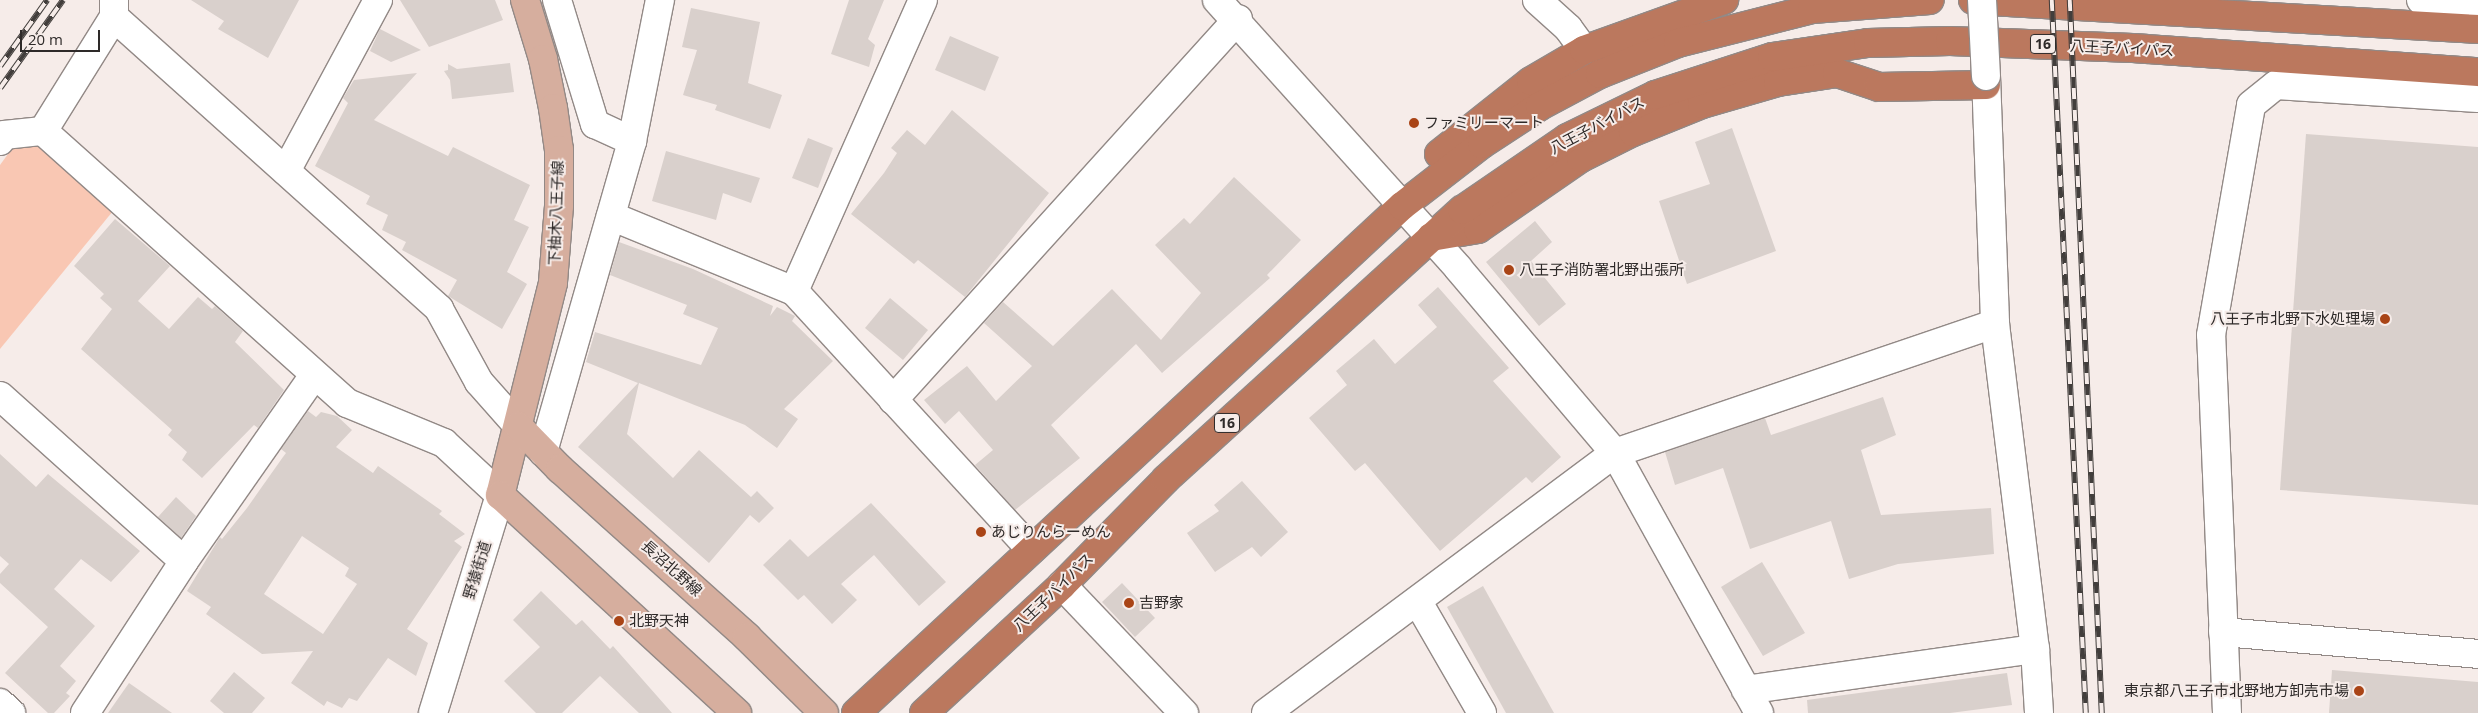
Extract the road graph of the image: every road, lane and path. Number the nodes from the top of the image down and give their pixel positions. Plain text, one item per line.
1 (378, 0) edge
2 (525, 0) edge
3 (557, 0) edge
4 (660, 0) edge
5 (923, 0) edge
6 (1217, 0) edge
7 (1537, 0) edge
8 (1724, 0) edge
9 (1930, 0) edge
10 (1973, 0) edge
11 (1982, 0) edge
12 (2421, 0) edge
13 (2478, 4) edge
14 (114, 9) edge
15 (1238, 20) junction
16 (2478, 30) edge
17 (1584, 50) junction
18 (2478, 72) edge
19 (1986, 80) junction
20 (2478, 98) edge
21 (43, 131) junction
22 (0, 140) edge
23 (632, 141) junction
24 (286, 171) junction
25 (1402, 206) junction
26 (611, 216) junction
27 (1430, 237) junction
28 (794, 291) junction
29 (1995, 324) junction
30 (314, 375) junction
31 (0, 396) edge
32 (892, 400) junction
33 (518, 426) junction
34 (543, 452) junction
35 (1615, 453) junction
36 (500, 495) junction
37 (1031, 550) junction
38 (184, 561) junction
39 (1062, 585) junction
40 (1418, 602) junction
41 (2223, 632) junction
42 (2036, 648) junction
43 (2478, 654) edge
44 (1752, 702) edge
45 (0, 703) edge
46 (11, 713) edge
47 (86, 713) edge
48 (433, 713) edge
49 (736, 713) edge
50 (824, 713) edge
51 (856, 713) edge
52 (924, 713) edge
53 (1184, 713) edge
54 (1266, 713) edge
55 (1482, 713) edge
56 (2039, 713) edge
57 (2227, 713) edge

1 - 24 street
2 - 33 main road, 下柚木八王子線
3 - 23 street
4 - 23 street
5 - 28 street
6 - 15 street
7 - 17 street
8 - 17 highway
9 - 25 highway
10 - 16 highway
11 - 19 street, bridge
12 - 13 street
14 - 21 street
14 - 24 street
15 - 25 street
15 - 32 street
17 - 25 highway
18 - 27 highway, 八王子バイパス / 16
19 - 27 highway
19 - 29 street
20 - 41 street
21 - 22 street
21 - 30 street
23 - 26 street
24 - 33 street
25 - 27 street
25 - 37 highway
26 - 28 street
26 - 34 street
27 - 35 street
27 - 39 highway, 八王子バイパス / 16
28 - 32 street
29 - 35 street
29 - 42 street
30 - 36 street
30 - 38 street
31 - 38 street
32 - 37 street
33 - 34 main road, 長沼北野線
33 - 36 main road, 野猿街道
34 - 50 main road, 長沼北野線
35 - 40 street
35 - 44 street
36 - 48 street, 野猿街道
36 - 49 main road
37 - 51 highway
38 - 47 street
39 - 52 highway, 八王子バイパス / 16
39 - 53 street
40 - 54 street
40 - 55 street
41 - 43 street
41 - 57 street
42 - 44 street
42 - 56 street
45 - 46 street

